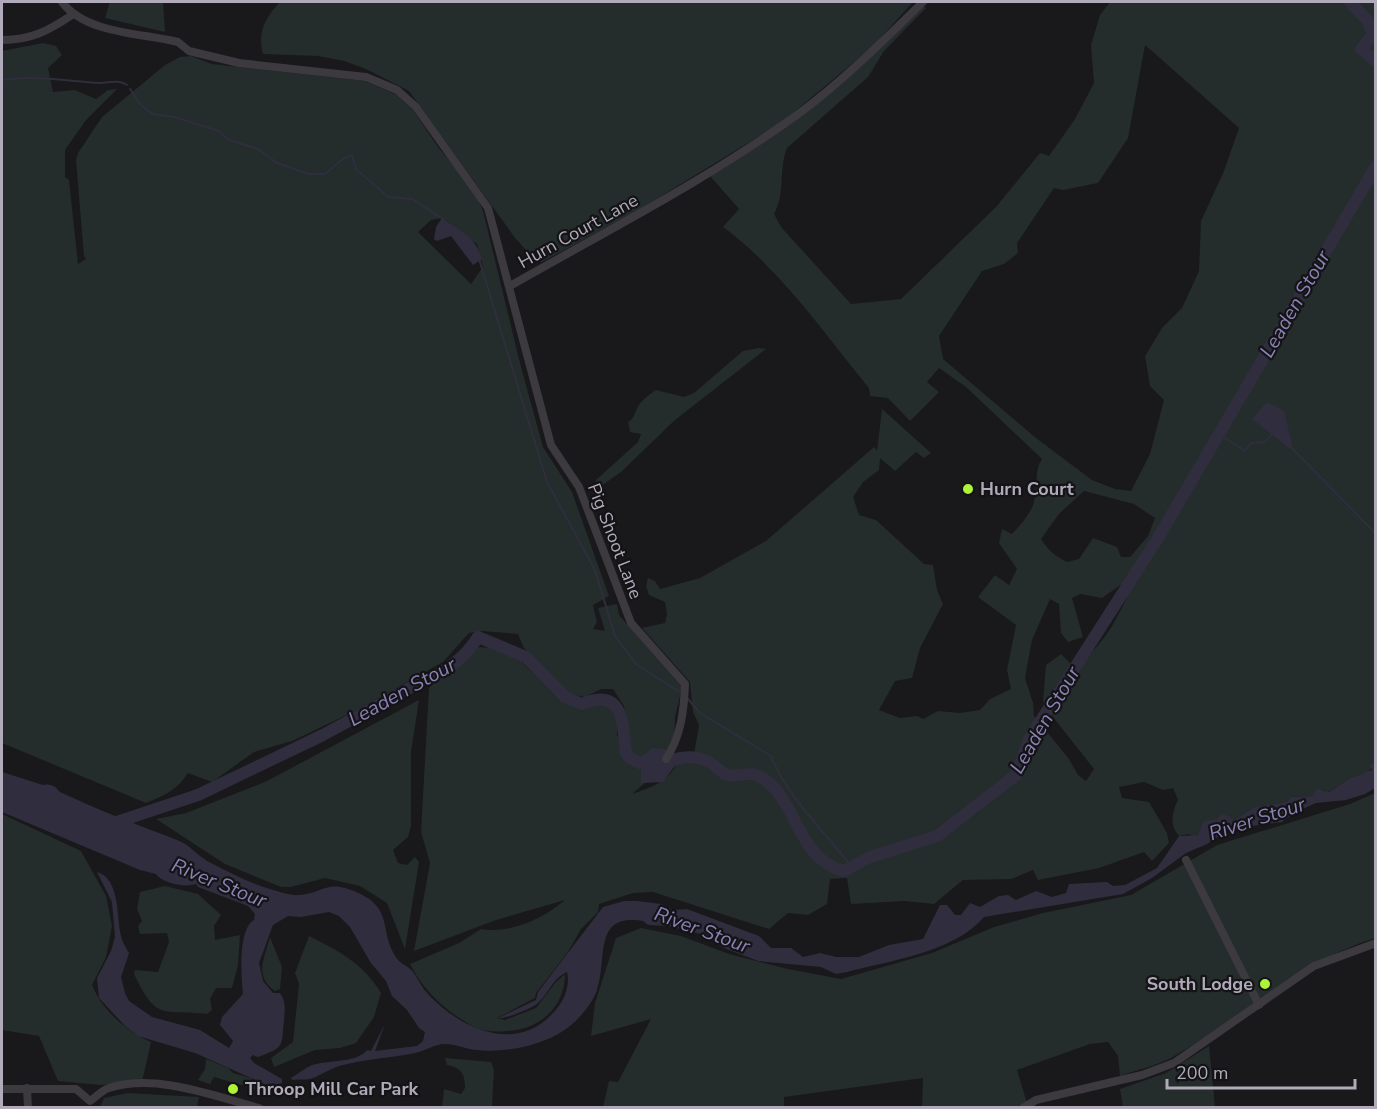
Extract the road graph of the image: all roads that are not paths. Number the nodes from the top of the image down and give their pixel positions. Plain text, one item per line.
1 (62, 2) edge
2 (923, 2) edge
3 (72, 15) junction
4 (2, 40) edge
5 (510, 286) junction
6 (666, 759) dead end
7 (1186, 860) dead end
8 (1376, 943) edge
9 (1259, 1005) junction
10 (27, 1088) junction
11 (2, 1089) edge
12 (89, 1104) edge
13 (28, 1107) edge
14 (259, 1107) edge
15 (1023, 1107) edge

1 - 3 street
2 - 5 street, Hurn Court Lane
3 - 4 street
3 - 5 street, Hurn Court Lane
5 - 6 street, Pig Shoot Lane
7 - 9 street
8 - 9 street
9 - 15 street
10 - 11 street
10 - 12 street
10 - 13 street
12 - 14 street

